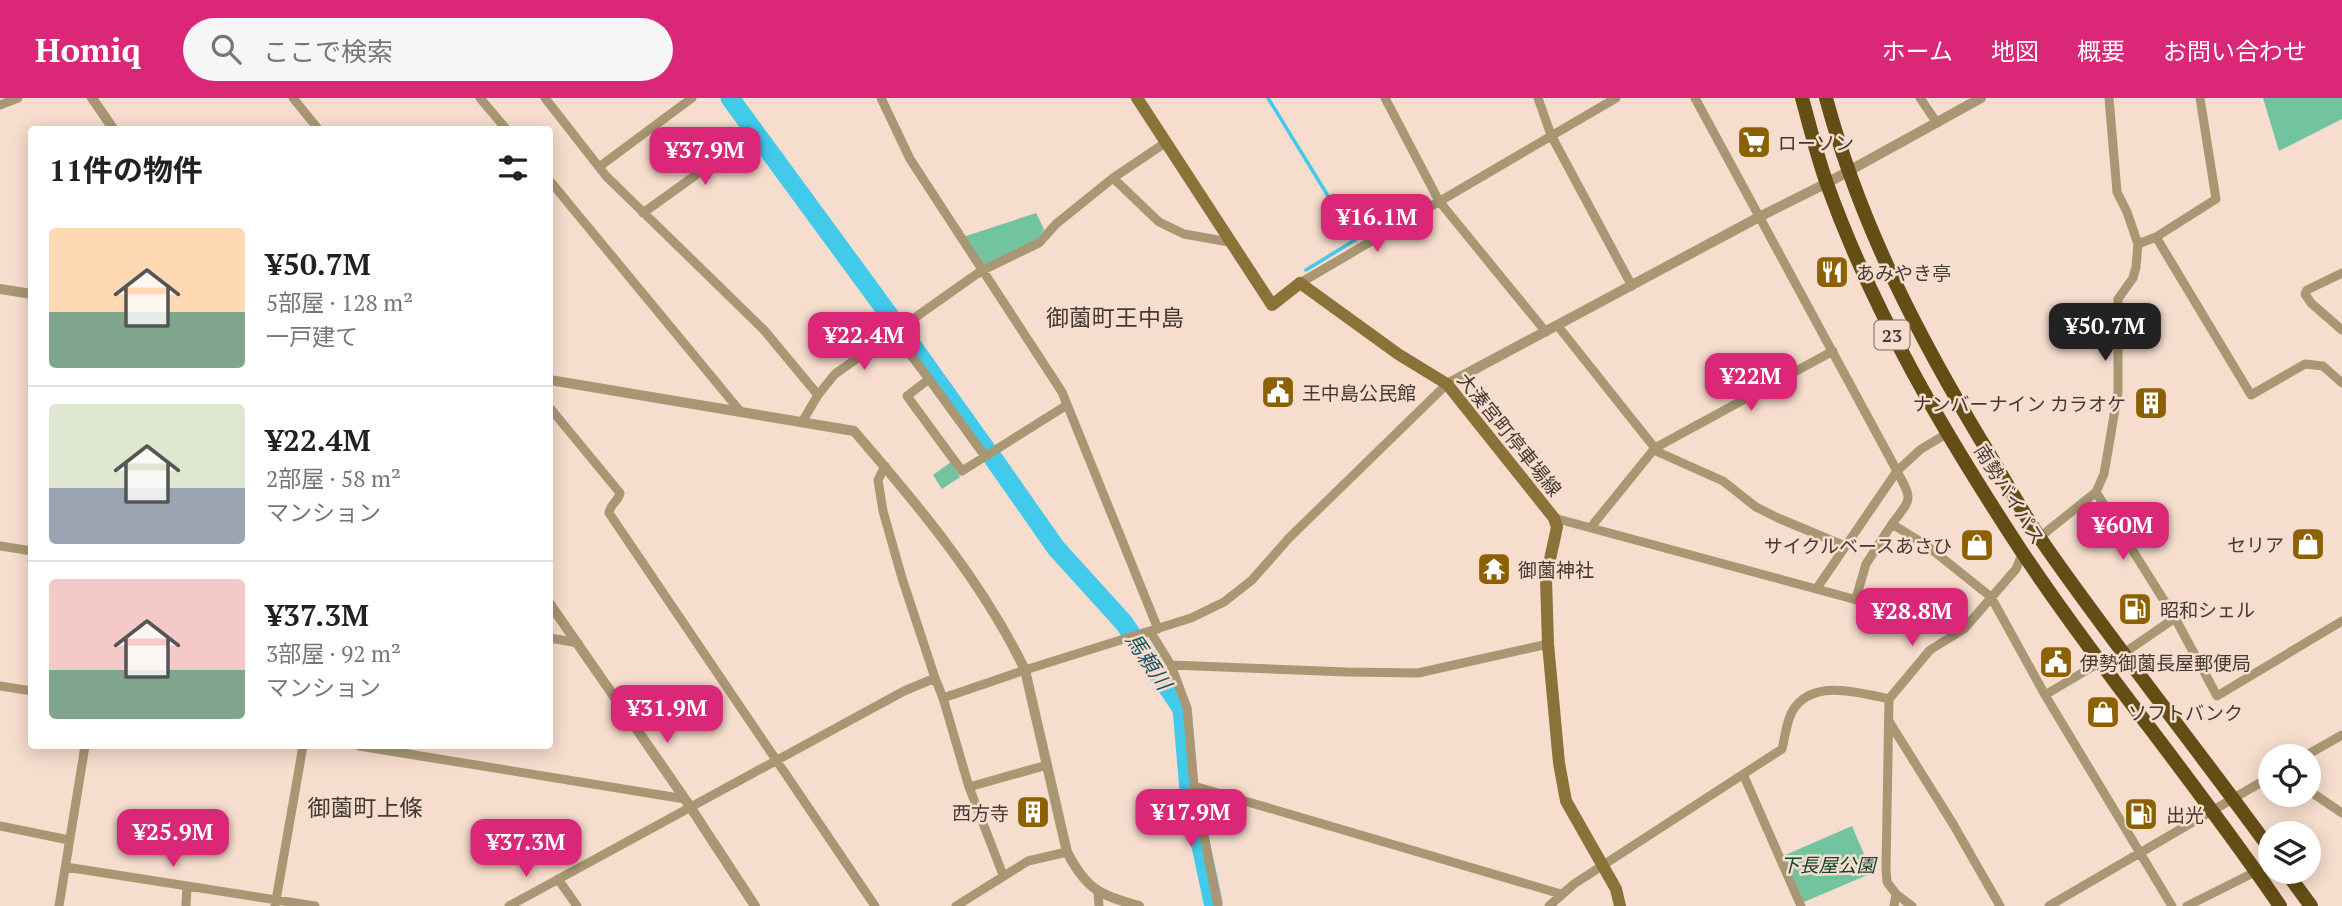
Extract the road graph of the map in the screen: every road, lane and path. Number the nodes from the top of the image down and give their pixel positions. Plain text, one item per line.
1 (18, 98) edge
2 (92, 98) edge
3 (293, 98) edge
4 (480, 98) edge
5 (545, 98) edge
6 (692, 98) edge
7 (881, 98) edge
8 (1137, 98) edge
9 (1385, 98) edge
10 (1538, 98) edge
11 (1616, 98) edge
12 (1695, 98) edge
13 (1802, 98) edge
14 (1825, 98) edge
15 (1920, 98) edge
16 (1981, 98) edge
17 (2109, 98) edge
18 (2200, 98) edge
19 (0, 105) edge
20 (1937, 123) junction
21 (111, 126) edge
22 (316, 126) edge
23 (504, 126) edge
24 (1551, 135) junction
25 (750, 136) dead end
26 (1165, 143) junction
27 (599, 167) junction
28 (1847, 171) junction
29 (1114, 178) junction
30 (1827, 183) junction
31 (553, 185) edge
32 (1439, 201) junction
33 (642, 212) junction
34 (1761, 216) junction
35 (2156, 237) junction
36 (1229, 242) junction
37 (2138, 244) junction
38 (981, 271) junction
39 (2342, 273) edge
40 (1300, 283) junction
41 (1632, 286) junction
42 (0, 289) edge
43 (28, 293) edge
44 (1558, 325) junction
45 (2342, 330) edge
46 (1546, 332) junction
47 (894, 333) junction
48 (1833, 351) junction
49 (929, 379) junction
50 (553, 380) edge
51 (2342, 383) edge
52 (1447, 384) junction
53 (818, 395) junction
54 (1067, 405) junction
55 (740, 411) junction
56 (553, 412) edge
57 (802, 422) junction
58 (1948, 433) junction
59 (1655, 449) junction
60 (985, 456) junction
61 (885, 466) junction
62 (1897, 471) junction
63 (2096, 492) junction
64 (1554, 518) junction
65 (1892, 524) junction
66 (1591, 527) junction
67 (2040, 537) junction
68 (0, 546) edge
69 (1845, 546) junction
70 (28, 550) edge
71 (2023, 552) junction
72 (1817, 588) junction
73 (1991, 597) junction
74 (1856, 598) junction
75 (553, 608) edge
76 (2175, 618) junction
77 (2342, 621) edge
78 (1964, 629) junction
79 (1149, 631) junction
80 (553, 639) edge
81 (578, 643) junction
82 (1548, 644) junction
83 (2124, 653) junction
84 (2102, 661) junction
85 (1171, 665) junction
86 (1025, 670) junction
87 (936, 678) junction
88 (0, 686) edge
89 (28, 690) edge
90 (2045, 695) junction
91 (943, 698) junction
92 (1889, 699) junction
93 (1889, 721) junction
94 (2342, 735) edge
95 (2321, 747) edge
96 (84, 749) edge
97 (302, 749) edge
98 (376, 749) edge
99 (778, 760) junction
100 (1047, 765) junction
101 (1743, 775) junction
102 (2258, 784) edge
103 (1194, 786) junction
104 (969, 787) junction
105 (2234, 799) junction
106 (2321, 799) edge
107 (688, 804) junction
108 (2213, 810) junction
109 (2342, 813) edge
110 (0, 826) edge
111 (2258, 832) edge
112 (69, 840) junction
113 (1067, 852) junction
114 (2141, 853) junction
115 (1602, 866) junction
116 (66, 867) junction
117 (2257, 871) junction
118 (1003, 875) junction
119 (558, 879) junction
120 (2295, 884) edge
121 (187, 886) junction
122 (1098, 893) junction
123 (1561, 894) junction
124 (1896, 894) junction
125 (275, 903) edge
126 (59, 906) edge
127 (186, 906) edge
128 (315, 906) edge
129 (509, 906) edge
130 (577, 906) edge
131 (755, 906) edge
132 (875, 906) edge
133 (956, 906) edge
134 (1099, 906) edge
135 (1139, 906) edge
136 (1218, 906) edge
137 (1549, 906) edge
138 (1620, 906) edge
139 (1801, 906) edge
140 (1894, 906) edge
141 (1912, 906) edge
142 (2000, 906) edge
143 (2049, 906) edge
144 (2172, 906) edge
145 (2187, 906) edge
146 (2280, 906) edge
147 (2311, 906) edge

1 - 19 street
2 - 21 street
3 - 22 street
4 - 23 street
5 - 27 street
6 - 27 street
7 - 38 street
8 - 26 main road
9 - 32 street
10 - 24 street
11 - 24 street
12 - 34 street
13 - 30 highway, 南勢バイパス / 23
14 - 28 highway, 南勢バイパス / 23
15 - 20 street
16 - 20 street
17 - 37 street
18 - 35 street
20 - 28 street
24 - 32 street
24 - 41 street
25 - 33 street
26 - 29 street
26 - 36 main road
27 - 33 street
28 - 30 street
28 - 67 highway, 南勢バイパス / 23
29 - 36 street
29 - 38 street
30 - 34 street
30 - 58 highway, 南勢バイパス / 23
31 - 55 street
32 - 40 street
32 - 46 street
33 - 53 street
34 - 41 street
34 - 48 street
35 - 37 street
35 - 51 street
36 - 40 main road
37 - 63 street
38 - 47 street
38 - 54 street
39 - 45 street
40 - 52 main road, 大湊宮町停車場線
41 - 44 street
42 - 43 street
44 - 46 street
44 - 59 street
46 - 52 street
47 - 49 street
47 - 53 street
48 - 59 street
48 - 62 street
49 - 60 street
49 - 60 street
50 - 55 street
52 - 64 main road, 大湊宮町停車場線
52 - 79 street
53 - 57 street
54 - 60 street
54 - 79 street
55 - 57 street
56 - 99 street
57 - 61 street
58 - 62 street
58 - 71 highway, 南勢バイパス / 23
59 - 66 street
59 - 69 street
61 - 86 street
61 - 87 street
62 - 65 street
62 - 69 street
63 - 67 street
63 - 76 street
64 - 66 street
64 - 82 main road, 大湊宮町停車場線
65 - 73 street
65 - 74 street
66 - 72 street
67 - 83 highway, 南勢バイパス / 23
68 - 70 street
69 - 72 street
71 - 73 street
71 - 84 highway, 南勢バイパス / 23
72 - 74 street
73 - 78 street
73 - 90 street
74 - 78 street
75 - 81 street
76 - 77 street
76 - 83 street
78 - 92 street
79 - 85 street
79 - 86 street
80 - 81 street
81 - 107 street
82 - 85 street
82 - 115 main road, 大湊宮町停車場線
83 - 105 highway, 南勢バイパス / 23
84 - 90 street
84 - 108 highway, 南勢バイパス / 23
85 - 103 street
86 - 91 street
86 - 100 street
87 - 91 street
87 - 99 street
88 - 89 street
90 - 114 street
91 - 104 street
92 - 93 street
92 - 101 street
93 - 124 street
93 - 142 street
94 - 95 street
96 - 112 street
97 - 125 street
98 - 107 street
99 - 107 street
99 - 132 street
100 - 104 street
100 - 113 street
101 - 115 street
101 - 139 street
102 - 105 street
103 - 123 street
103 - 136 street
104 - 118 street
105 - 108 street
105 - 111 highway, 南勢バイパス / 23
106 - 109 street
107 - 119 street
107 - 131 street
108 - 114 street
108 - 117 highway, 南勢バイパス / 23
110 - 112 street
112 - 116 street
113 - 118 street
113 - 122 street
114 - 143 street
114 - 144 street
115 - 123 street
115 - 138 main road, 大湊宮町停車場線
116 - 121 street
116 - 126 street
117 - 145 street
117 - 146 highway, 南勢バイパス / 23
118 - 133 street
119 - 129 street
119 - 130 street
120 - 147 highway
121 - 125 street
121 - 127 street
122 - 134 street
122 - 135 street
123 - 137 street
124 - 140 street
124 - 141 street
125 - 128 street

